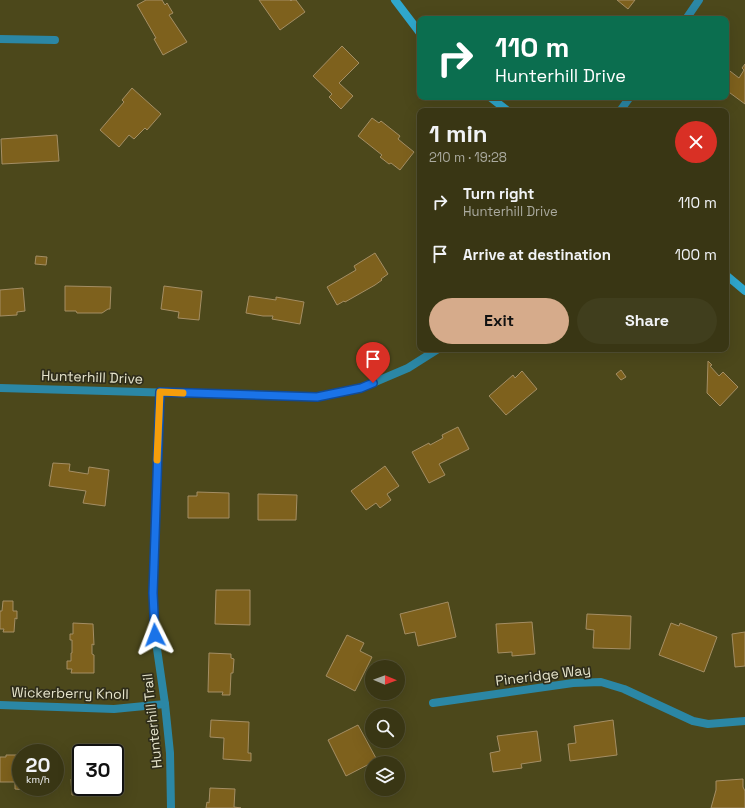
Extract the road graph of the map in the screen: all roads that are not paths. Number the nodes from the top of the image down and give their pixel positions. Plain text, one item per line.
1 (395, 0) edge
2 (699, 0) edge
3 (688, 16) edge
4 (417, 29) edge
5 (0, 39) edge
6 (55, 40) dead end
7 (494, 100) edge
8 (504, 108) edge
9 (729, 278) edge
10 (745, 291) edge
11 (433, 352) edge
12 (0, 388) edge
13 (160, 392) junction
14 (433, 703) dead end
15 (165, 704) junction
16 (0, 705) edge
17 (745, 720) edge
18 (171, 808) edge

1 - 4 main road
2 - 3 street
5 - 6 street
7 - 8 main road
9 - 10 main road
11 - 13 street, Hunterhill Drive
12 - 13 street, Hunterhill Drive
13 - 15 street, Hunterhill Trail
14 - 17 street, Pineridge Way
15 - 16 street, Wickerberry Knoll
15 - 18 street, Hunterhill Trail

